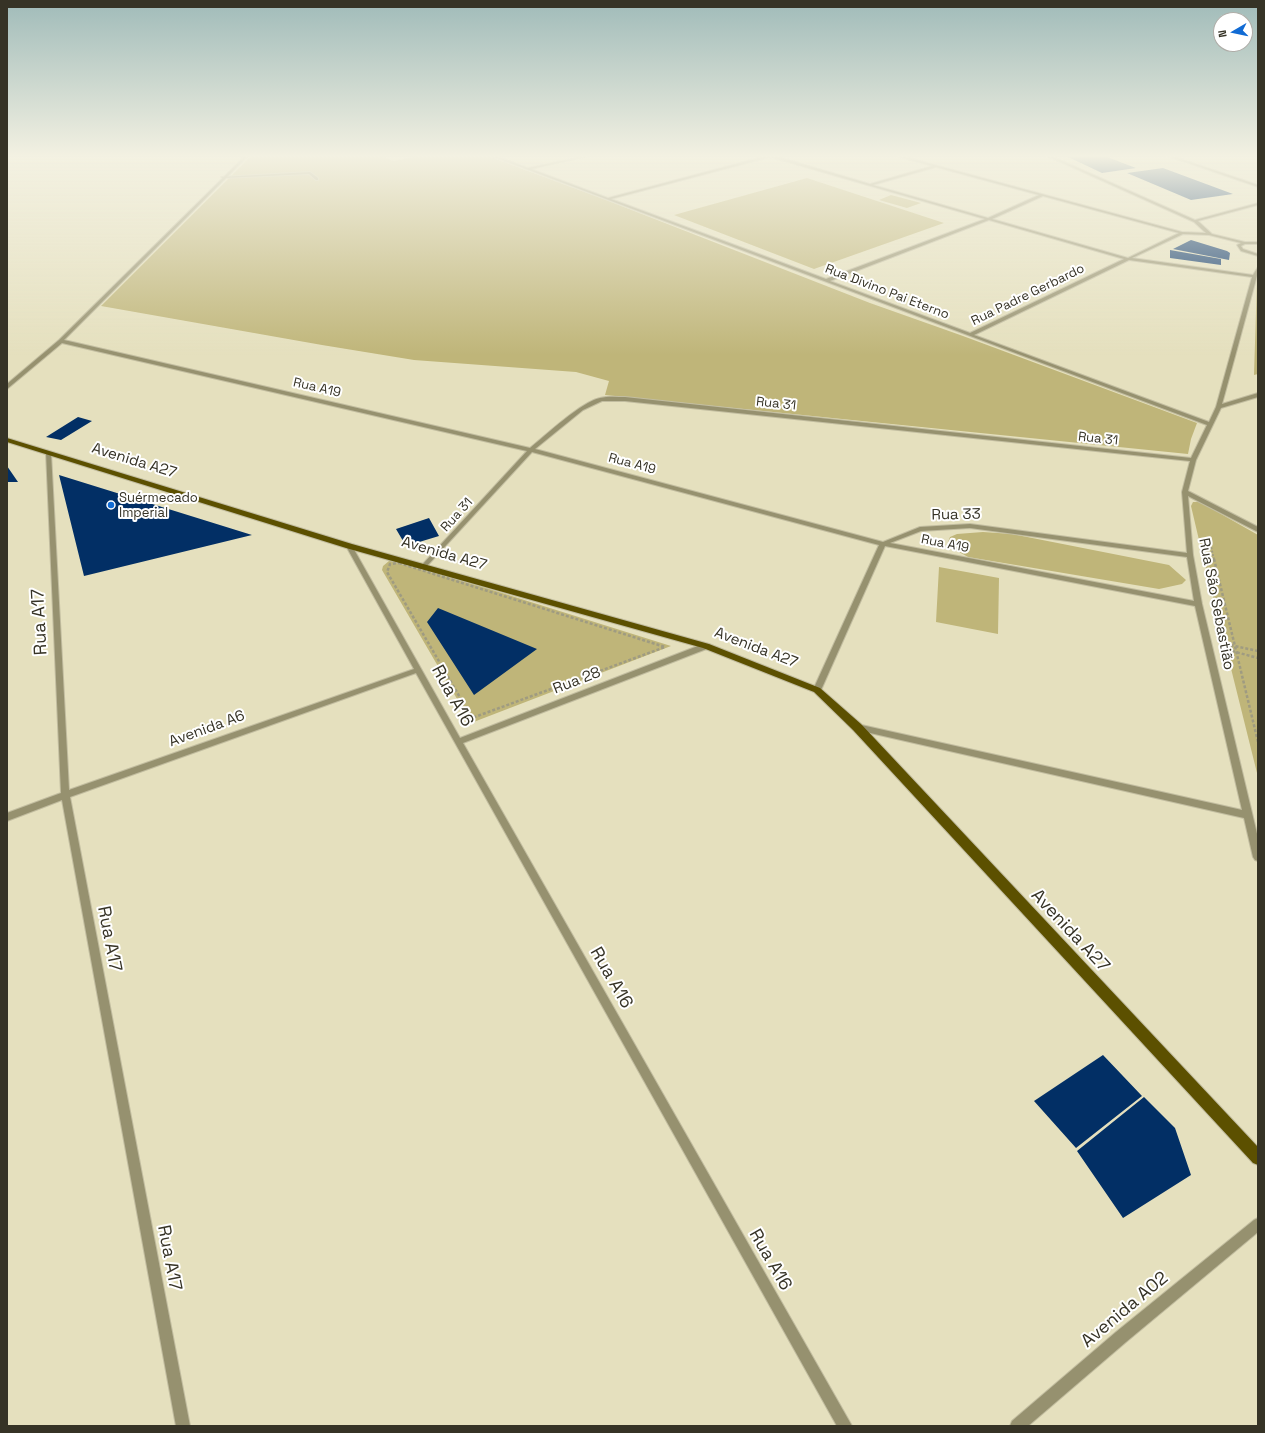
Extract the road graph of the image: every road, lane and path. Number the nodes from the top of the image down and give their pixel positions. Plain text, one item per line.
1 (179, 222) edge
2 (669, 222) edge
3 (981, 222) edge
4 (999, 222) edge
5 (1141, 222) edge
6 (1196, 222) edge
7 (1182, 233) junction
8 (1209, 234) junction
9 (1245, 243) junction
10 (1258, 243) edge
11 (1239, 247) junction
12 (1252, 254) junction
13 (1258, 255) edge
14 (1128, 259) junction
15 (1258, 267) edge
16 (1254, 276) junction
17 (826, 281) junction
18 (970, 335) junction
19 (61, 341) junction
20 (7, 387) edge
21 (1258, 394) edge
22 (1219, 407) junction
23 (1209, 424) junction
24 (7, 440) edge
25 (531, 450) junction
26 (48, 453) junction
27 (1193, 460) junction
28 (1185, 492) junction
29 (1258, 530) edge
30 (1208, 533) dead end
31 (883, 544) junction
32 (349, 546) junction
33 (1190, 556) junction
34 (424, 566) junction
35 (1198, 604) junction
36 (706, 646) junction
37 (1235, 646) junction
38 (665, 647) joint
39 (1258, 651) edge
40 (1237, 652) junction
41 (1258, 658) edge
42 (418, 670) junction
43 (817, 690) junction
44 (857, 727) junction
45 (458, 742) junction
46 (1258, 742) edge
47 (65, 795) junction
48 (1248, 815) junction
49 (7, 817) edge
50 (1258, 857) edge
51 (1258, 1158) edge
52 (1258, 1224) edge
53 (183, 1426) edge
54 (845, 1426) edge
55 (1017, 1426) edge

1 - 19 street
2 - 17 street, Rua Divino Pai Eterno
3 - 17 street
4 - 14 street
5 - 7 street
6 - 8 street
7 - 8 street
7 - 14 street, Rua Padre Gerbardo
8 - 9 street
8 - 11 street
9 - 10 street
9 - 11 street
11 - 12 street
12 - 13 street
12 - 15 street, Rua São Sebastião
14 - 16 street
14 - 18 street, Rua Padre Gerbardo
15 - 16 street, Rua São Sebastião
16 - 22 street, Rua São Sebastião
17 - 18 street, Rua Divino Pai Eterno
18 - 23 street, Rua Divino Pai Eterno
19 - 20 street
19 - 25 street, Rua A19
21 - 22 street
22 - 23 street, Rua São Sebastião
23 - 27 street, Rua São Sebastião
24 - 26 main road, Avenida A27
25 - 27 street, Rua 31
25 - 31 street, Rua A19
25 - 34 street, Rua 31
26 - 32 main road, Avenida A27
26 - 47 street, Rua A17
27 - 28 street, Rua São Sebastião
28 - 29 street
28 - 33 street, Rua São Sebastião
30 - 37 path
31 - 33 street, Rua 33
31 - 35 street, Rua A19
31 - 43 street
32 - 34 main road, Avenida A27
32 - 42 street, Rua A16
33 - 35 street, Rua São Sebastião
34 - 36 main road, Avenida A27
35 - 48 street, Rua São Sebastião
36 - 43 main road, Avenida A27
36 - 45 street, Rua 28
37 - 39 path
37 - 40 path
37 - 40 path
38 - 38 path
40 - 41 path
40 - 46 path
42 - 45 street, Rua A16
42 - 47 street, Avenida A6
43 - 44 main road, Avenida A27
44 - 48 street
44 - 51 main road, Avenida A27
45 - 54 street, Rua A16
47 - 49 street, Avenida A6
47 - 53 street, Rua A17
48 - 50 street, Rua São Sebastião
52 - 55 street, Avenida A02

